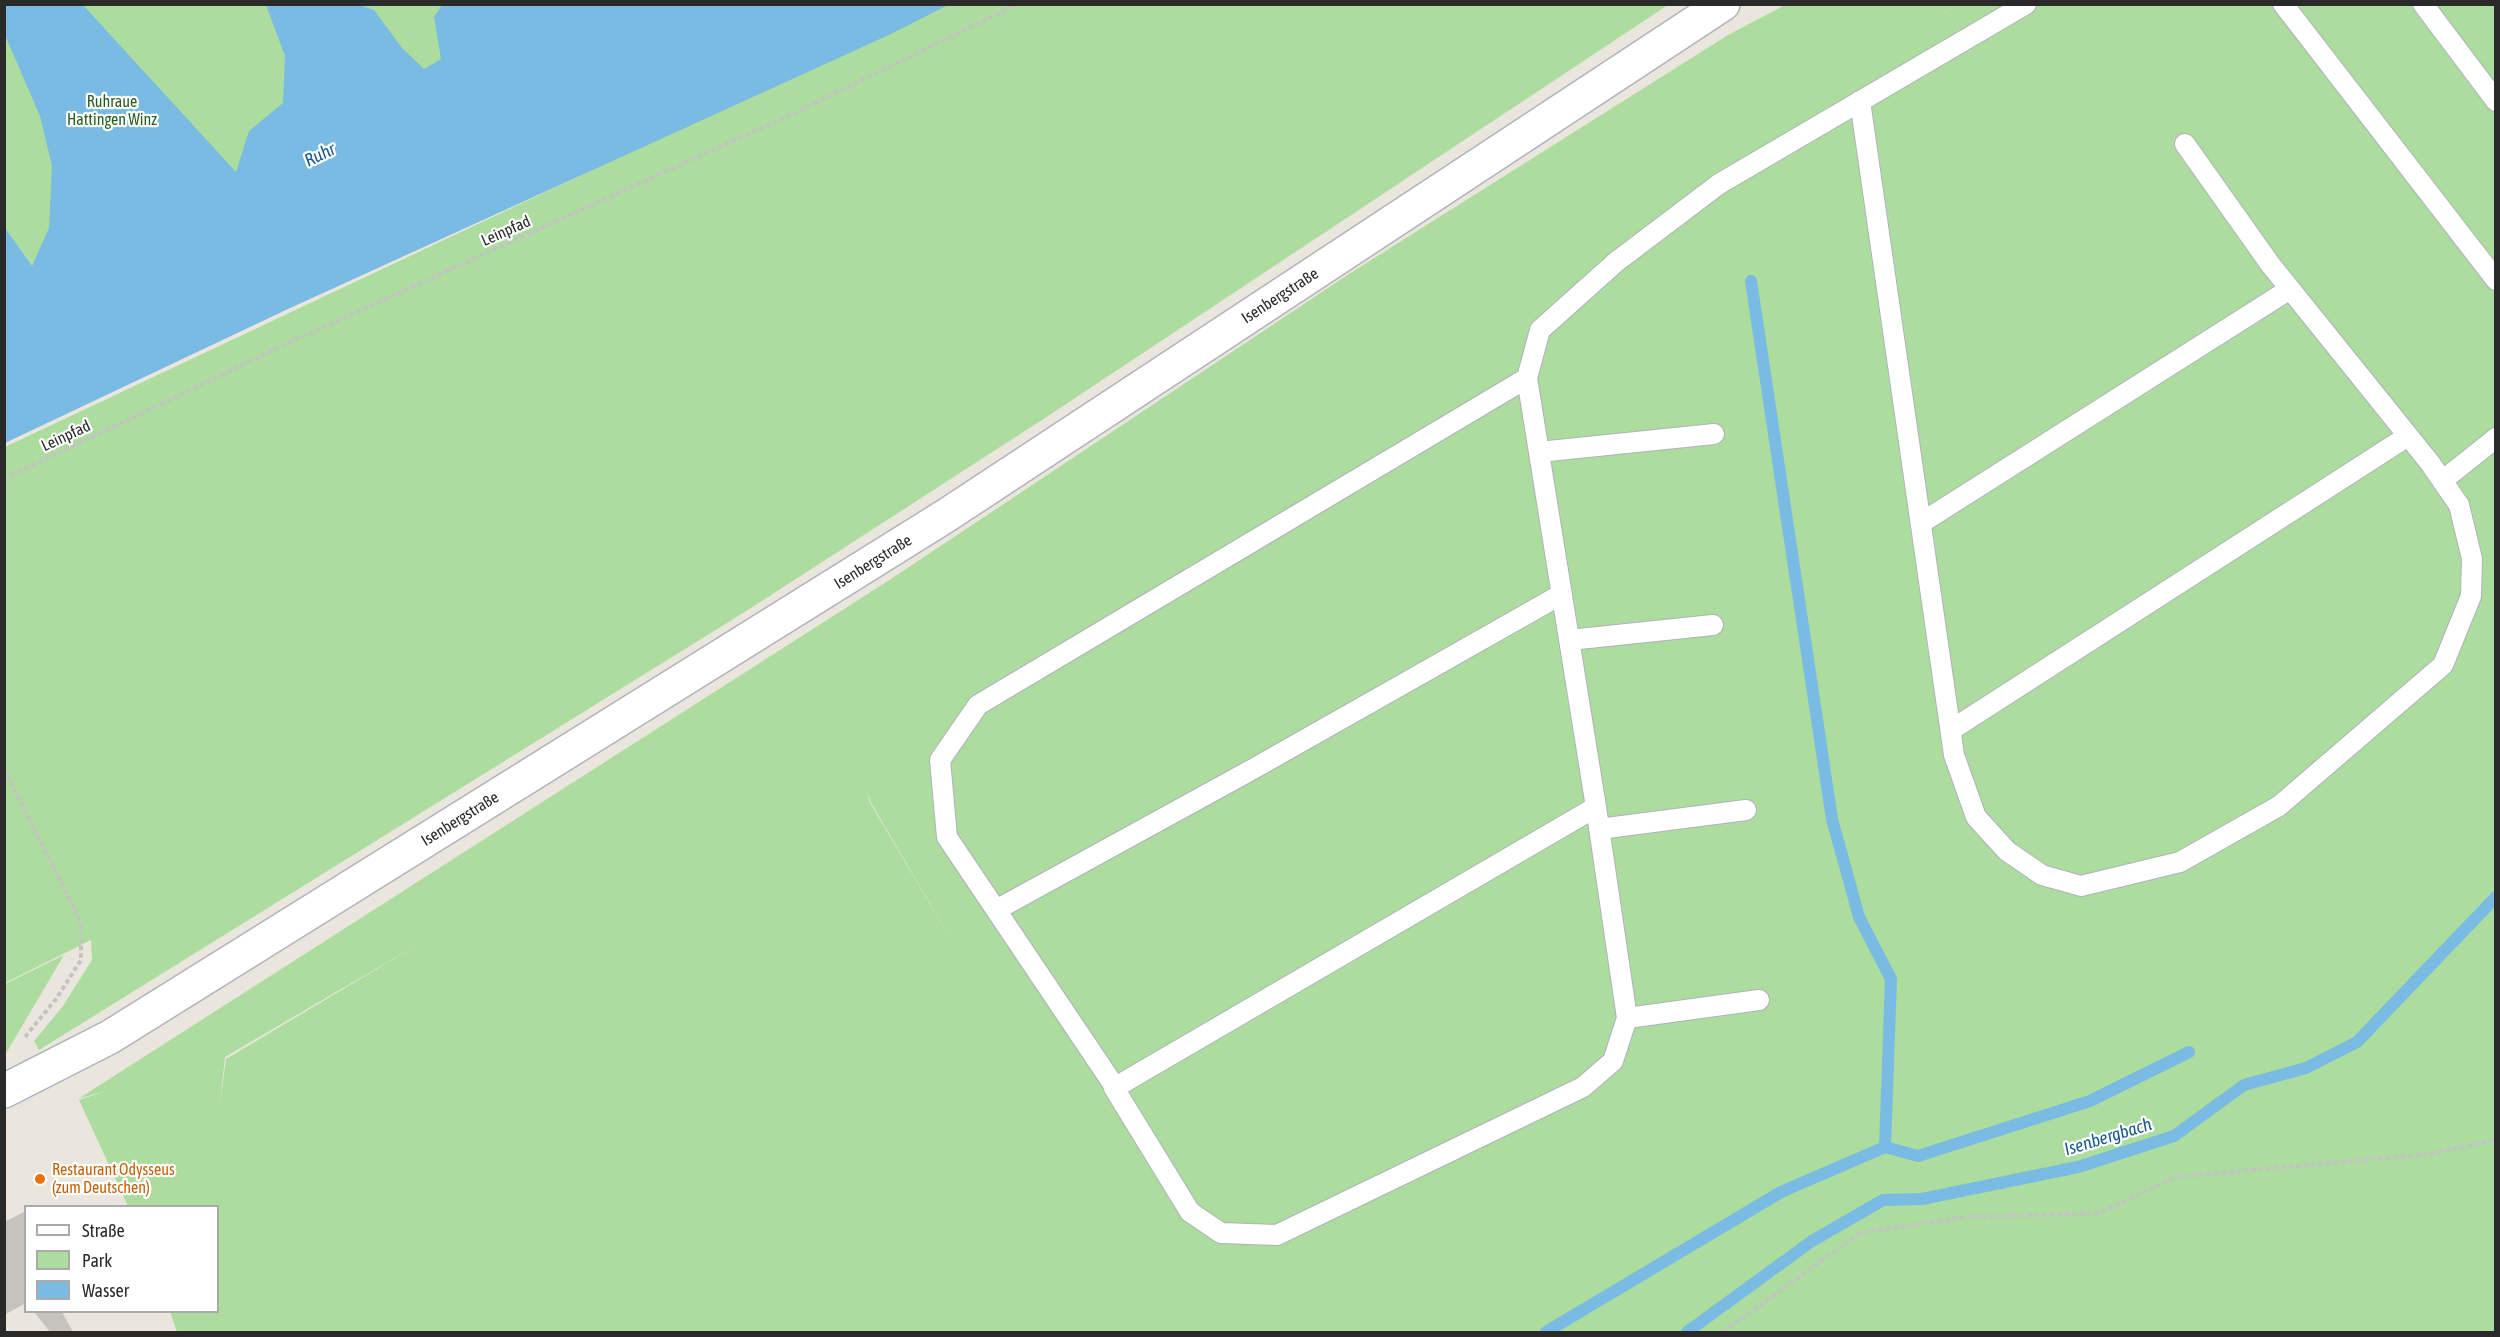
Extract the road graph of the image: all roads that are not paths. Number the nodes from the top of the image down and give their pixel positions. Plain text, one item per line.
1 (1723, 4) edge
2 (2025, 4) edge
3 (2283, 4) edge
4 (2423, 4) edge
5 (2496, 100) edge
6 (1860, 101) junction
7 (2185, 144) dead end
8 (2496, 280) edge
9 (2290, 289) junction
10 (1527, 378) junction
11 (1714, 434) dead end
12 (2408, 436) junction
13 (2496, 438) edge
14 (1539, 452) junction
15 (2442, 481) junction
16 (1921, 523) junction
17 (1562, 594) junction
18 (1713, 625) dead end
19 (1569, 640) junction
20 (1951, 730) junction
21 (1596, 807) junction
22 (1746, 810) dead end
23 (1599, 829) junction
24 (996, 910) junction
25 (1759, 1000) dead end
26 (1627, 1018) junction
27 (17, 1084) edge
28 (1115, 1087) junction

1 - 27 main road, Isenbergstraße
2 - 6 lane
3 - 8 lane
4 - 5 lane
6 - 10 lane
6 - 16 lane
7 - 9 lane
9 - 12 lane
9 - 16 lane
10 - 14 lane
10 - 24 lane
11 - 14 lane
12 - 15 lane
12 - 20 lane
13 - 15 lane
14 - 17 lane
15 - 20 lane
16 - 20 lane
17 - 19 lane
17 - 24 lane
18 - 19 lane
19 - 21 lane
21 - 23 lane
21 - 28 lane
22 - 23 lane
23 - 26 lane
24 - 28 lane
25 - 26 lane
26 - 28 lane

